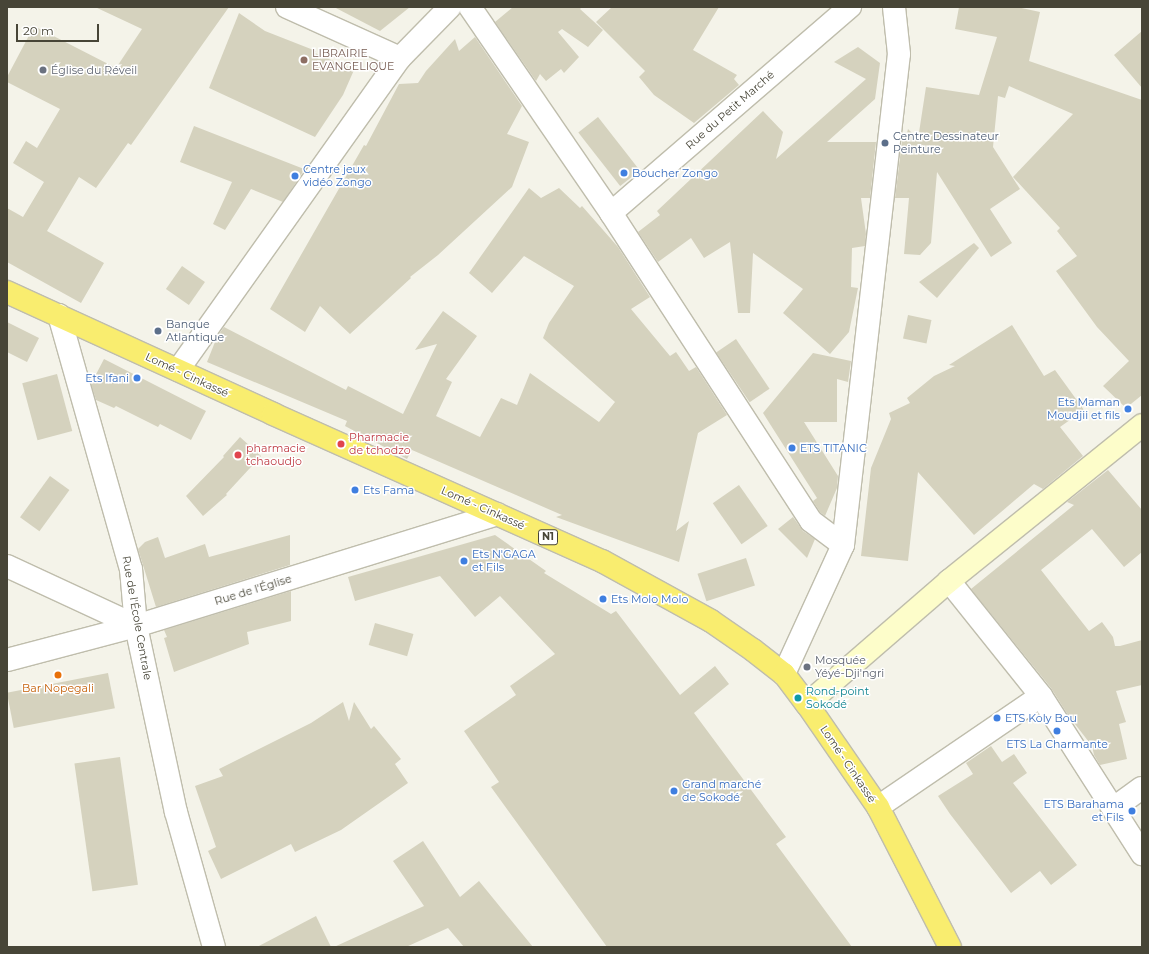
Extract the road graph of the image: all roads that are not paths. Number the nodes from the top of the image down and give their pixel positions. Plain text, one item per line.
1 (286, 7) edge
2 (450, 7) edge
3 (470, 7) edge
4 (850, 7) edge
5 (894, 7) edge
6 (400, 58) junction
7 (611, 213) junction
8 (7, 292) edge
9 (58, 315) junction
10 (178, 370) junction
11 (1142, 426) edge
12 (497, 514) junction
13 (843, 545) junction
14 (7, 566) edge
15 (950, 581) junction
16 (136, 626) junction
17 (7, 660) edge
18 (784, 674) junction
19 (1041, 696) junction
20 (807, 704) junction
21 (1142, 788) edge
22 (878, 807) junction
23 (1114, 808) junction
24 (1142, 854) edge
25 (214, 947) edge
26 (950, 947) edge

1 - 6 street
2 - 6 street
3 - 7 street
4 - 7 street, Rue du Petit Marché
5 - 13 street
6 - 10 street
7 - 13 street
8 - 9 highway, Lomé - Cinkassé / N1
9 - 10 highway, Lomé - Cinkassé / N1
9 - 16 street, Rue de l'École Centrale
10 - 12 highway, Lomé - Cinkassé / N1
11 - 15 main road
12 - 16 street, Rue de l'Église
12 - 18 highway, Lomé - Cinkassé / N1
13 - 18 street
14 - 16 street
15 - 19 street
15 - 20 main road
16 - 17 street, Rue de l'Église
16 - 25 street, Rue de l'École Centrale
18 - 20 highway, Lomé - Cinkassé / N1
19 - 22 street
19 - 23 street
20 - 22 highway, Lomé - Cinkassé / N1
21 - 23 street
22 - 26 highway, Lomé - Cinkassé / N1
23 - 24 street

